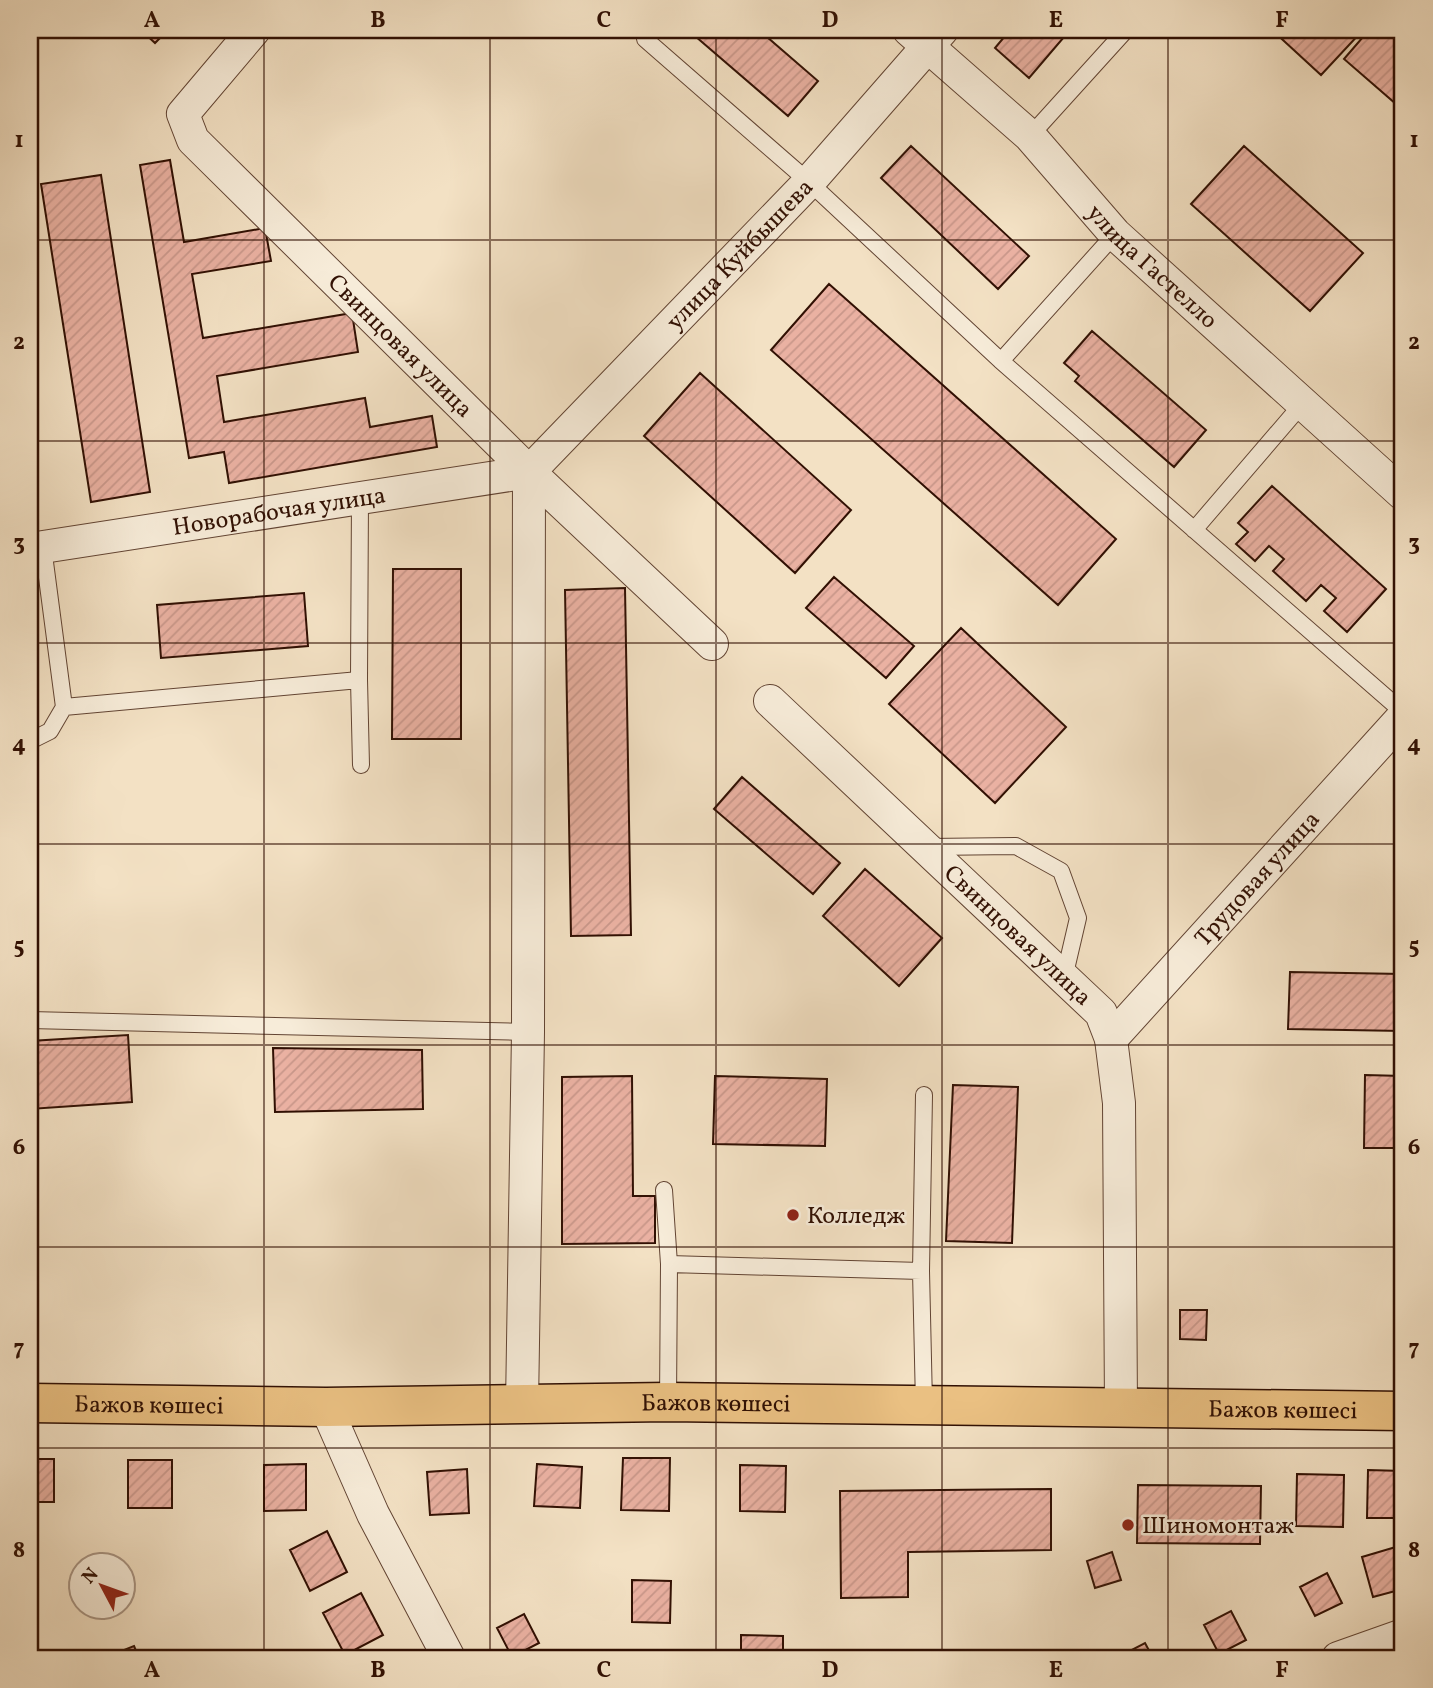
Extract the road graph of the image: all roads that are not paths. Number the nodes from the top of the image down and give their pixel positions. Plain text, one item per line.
1 (254, 30) edge
2 (1126, 30) edge
3 (926, 35) edge
4 (645, 39) dead end
5 (1030, 136) junction
6 (808, 181) junction
7 (1115, 234) junction
8 (1001, 361) junction
9 (1303, 403) junction
10 (529, 472) junction
11 (1403, 494) edge
12 (360, 498) junction
13 (1194, 530) junction
14 (36, 548) edge
15 (712, 644) dead end
16 (359, 680) junction
17 (770, 701) dead end
18 (64, 707) junction
19 (1403, 715) edge
20 (30, 741) edge
21 (361, 765) dead end
22 (925, 847) junction
23 (1064, 978) junction
24 (30, 1020) edge
25 (528, 1032) junction
26 (1111, 1039) junction
27 (924, 1095) dead end
28 (664, 1189) dead end
29 (669, 1264) junction
30 (921, 1271) junction
31 (668, 1402) junction
32 (30, 1403) edge
33 (924, 1404) junction
34 (522, 1405) junction
35 (326, 1407) junction
36 (1121, 1408) junction
37 (1403, 1411) edge
38 (1403, 1635) edge
39 (449, 1658) edge
40 (1338, 1658) edge

1 - 10 street, Свинцовая улица
2 - 5 lane
3 - 5 street, улица Гастелло
3 - 6 street, улица Куйбышева
4 - 6 lane
5 - 7 street, улица Гастелло
6 - 8 lane
6 - 10 street, улица Куйбышева
7 - 8 lane
7 - 9 street, улица Гастелло
8 - 13 lane
9 - 11 street, улица Гастелло
9 - 13 lane
10 - 12 street, Новорабочая улица
10 - 15 street, Свинцовая улица
10 - 25 street
12 - 14 street, Новорабочая улица
12 - 16 lane
13 - 19 lane
14 - 18 lane
16 - 18 lane
16 - 21 lane
17 - 22 street, Свинцовая улица
18 - 20 lane
19 - 26 street, Трудовая улица
22 - 23 street, Свинцовая улица
22 - 23 lane
23 - 26 street, Свинцовая улица
24 - 25 lane
25 - 34 street
26 - 36 street, Свинцовая улица
27 - 30 lane
28 - 29 lane
29 - 30 lane
29 - 31 lane
30 - 33 lane
31 - 33 main road, Бажов көшесі
31 - 34 main road, Бажов көшесі
32 - 35 main road, Бажов көшесі
33 - 36 main road, Бажов көшесі
34 - 35 main road, Бажов көшесі
35 - 39 street
36 - 37 main road, Бажов көшесі
38 - 40 street

